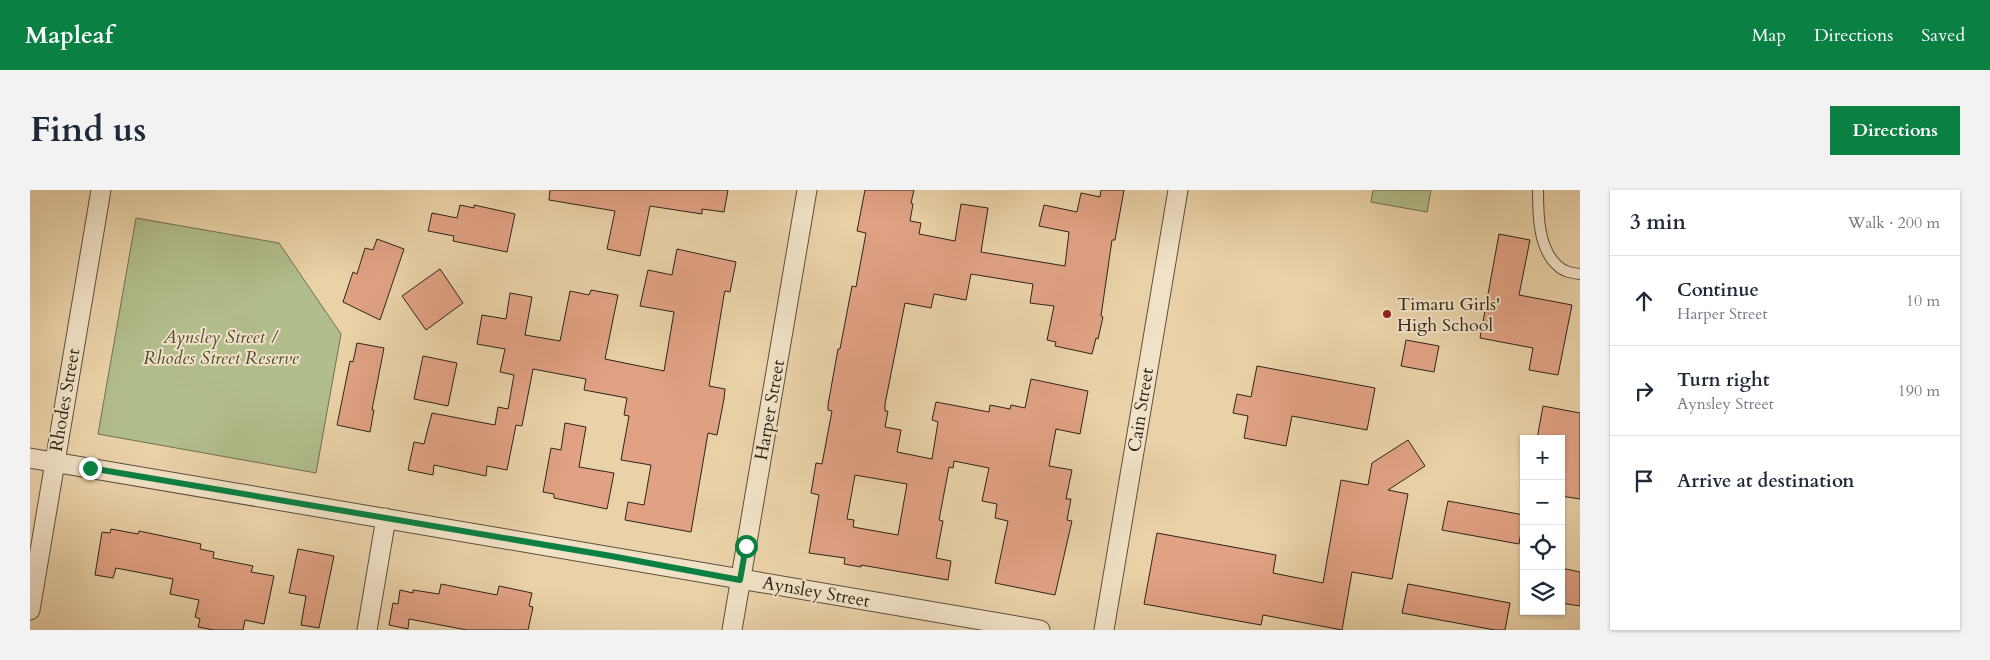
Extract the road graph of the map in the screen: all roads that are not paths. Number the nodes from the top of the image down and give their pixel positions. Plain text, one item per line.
1 (101, 190) edge
2 (807, 190) edge
3 (1178, 190) edge
4 (1538, 190) edge
5 (1580, 274) edge
6 (30, 458) edge
7 (54, 462) junction
8 (386, 518) junction
9 (740, 580) junction
10 (30, 610) edge
11 (367, 630) edge
12 (732, 630) edge
13 (1040, 630) edge
14 (1104, 630) edge

1 - 7 street, Rhodes Street
2 - 9 street, Harper Street
3 - 14 street, Cain Street
4 - 5 lane
6 - 7 street, Aynsley Street
7 - 8 street, Aynsley Street
7 - 10 street, Rhodes Street
8 - 9 street, Aynsley Street
8 - 11 street
9 - 12 street, Harper Street
9 - 13 street, Aynsley Street

